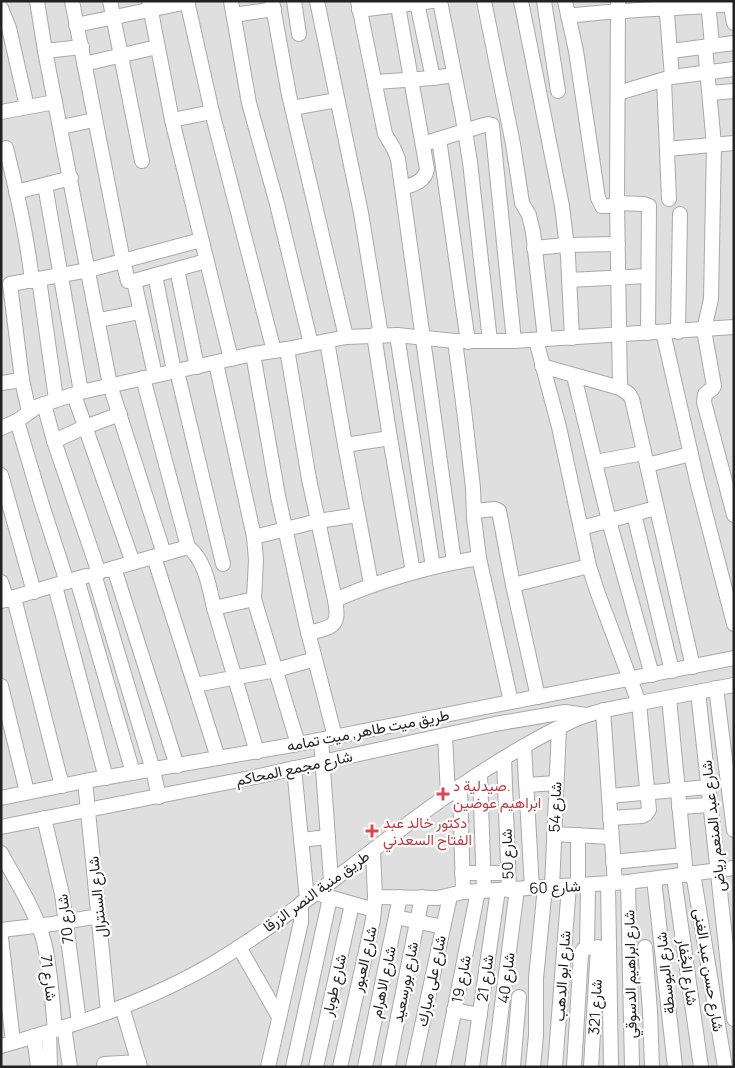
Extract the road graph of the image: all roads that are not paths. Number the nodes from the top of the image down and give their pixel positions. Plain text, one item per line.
1 (37, 1) edge
2 (72, 1) edge
3 (110, 1) edge
4 (294, 1) edge
5 (317, 1) edge
6 (432, 1) edge
7 (440, 1) edge
8 (484, 1) edge
9 (521, 1) edge
10 (544, 1) edge
11 (565, 1) edge
12 (188, 2) edge
13 (732, 3) edge
14 (417, 4) junction
15 (708, 4) edge
16 (150, 5) edge
17 (273, 5) edge
18 (666, 5) edge
19 (359, 6) edge
20 (398, 6) junction
21 (617, 6) edge
22 (594, 7) edge
23 (1, 8) edge
24 (232, 8) edge
25 (568, 16) junction
26 (114, 18) junction
27 (734, 23) edge
28 (76, 25) junction
29 (5, 28) edge
30 (299, 34) dead end
31 (734, 43) edge
32 (709, 46) junction
33 (82, 47) junction
34 (157, 47) junction
35 (45, 51) junction
36 (671, 51) junction
37 (121, 55) junction
38 (84, 64) junction
39 (734, 69) edge
40 (708, 72) junction
41 (454, 75) junction
42 (433, 78) junction
43 (668, 78) junction
44 (411, 80) junction
45 (376, 82) junction
46 (558, 91) dead end
47 (734, 91) edge
48 (618, 93) junction
49 (710, 93) junction
50 (337, 100) junction
51 (56, 102) junction
52 (27, 107) junction
53 (292, 108) junction
54 (1, 112) edge
55 (212, 112) junction
56 (94, 120) junction
57 (172, 120) junction
58 (61, 127) junction
59 (465, 130) junction
60 (439, 139) junction
61 (734, 143) edge
62 (423, 144) junction
63 (714, 145) junction
64 (6, 148) dead end
65 (667, 149) junction
66 (142, 161) dead end
67 (71, 178) junction
68 (45, 185) junction
69 (403, 188) junction
70 (16, 192) junction
71 (670, 199) dead end
72 (617, 205) junction
73 (680, 214) dead end
74 (201, 240) junction
75 (618, 244) junction
76 (566, 245) junction
77 (534, 248) junction
78 (123, 261) junction
79 (206, 261) junction
80 (177, 269) junction
81 (89, 270) junction
82 (154, 275) junction
83 (62, 276) junction
84 (648, 276) junction
85 (618, 278) junction
86 (36, 280) junction
87 (569, 280) junction
88 (134, 281) junction
89 (6, 288) edge
90 (140, 312) junction
91 (98, 320) junction
92 (734, 327) edge
93 (704, 330) junction
94 (663, 332) junction
95 (678, 332) junction
96 (648, 333) junction
97 (377, 335) junction
98 (397, 335) junction
99 (619, 335) junction
100 (346, 337) junction
101 (422, 337) junction
102 (572, 338) junction
103 (540, 340) junction
104 (328, 341) junction
105 (462, 341) junction
106 (490, 341) junction
107 (514, 341) junction
108 (311, 344) junction
109 (281, 350) junction
110 (252, 354) junction
111 (231, 359) junction
112 (216, 363) junction
113 (542, 366) junction
114 (196, 367) junction
115 (176, 371) junction
116 (149, 376) junction
117 (574, 376) junction
118 (22, 380) junction
119 (1, 382) edge
120 (110, 386) junction
121 (620, 388) junction
122 (77, 394) junction
123 (50, 402) junction
124 (29, 412) junction
125 (120, 414) junction
126 (17, 421) junction
127 (85, 427) junction
128 (1, 428) edge
129 (390, 438) junction
130 (54, 441) junction
131 (344, 445) junction
132 (691, 454) junction
133 (645, 459) junction
134 (595, 462) junction
135 (1, 475) edge
136 (656, 508) junction
137 (474, 511) junction
138 (634, 514) junction
139 (358, 515) junction
140 (734, 516) edge
141 (318, 521) junction
142 (609, 521) junction
143 (285, 528) junction
144 (580, 528) junction
145 (254, 537) junction
146 (188, 547) junction
147 (159, 555) junction
148 (479, 558) junction
149 (454, 562) junction
150 (133, 563) junction
151 (223, 564) dead end
152 (590, 566) junction
153 (433, 567) junction
154 (114, 568) junction
155 (413, 572) junction
156 (97, 573) junction
157 (1, 582) edge
158 (67, 582) junction
159 (371, 584) junction
160 (513, 585) junction
161 (34, 592) junction
162 (254, 599) junction
163 (8, 600) edge
164 (335, 600) junction
165 (214, 608) junction
166 (734, 624) edge
167 (308, 634) junction
168 (734, 658) edge
169 (315, 660) junction
170 (693, 667) junction
171 (276, 670) junction
172 (672, 671) junction
173 (652, 675) junction
174 (235, 677) junction
175 (631, 679) junction
176 (195, 685) junction
177 (734, 685) edge
178 (1, 686) edge
179 (716, 688) junction
180 (698, 692) junction
181 (538, 697) junction
182 (669, 698) junction
183 (511, 702) junction
184 (639, 704) junction
185 (603, 710) junction
186 (586, 715) junction
187 (6, 724) edge
188 (559, 728) junction
189 (445, 735) junction
190 (328, 738) junction
191 (298, 744) junction
192 (524, 746) junction
193 (257, 752) junction
194 (218, 758) junction
195 (504, 759) junction
196 (323, 762) junction
197 (177, 766) junction
198 (294, 768) junction
199 (153, 770) junction
200 (133, 773) junction
201 (480, 774) junction
202 (106, 778) junction
203 (85, 781) junction
204 (556, 783) junction
205 (527, 785) junction
206 (62, 786) junction
207 (460, 786) junction
208 (708, 787) junction
209 (678, 790) junction
210 (27, 792) junction
211 (648, 793) junction
212 (448, 796) junction
213 (609, 796) junction
214 (159, 797) junction
215 (1, 798) edge
216 (710, 805) junction
217 (679, 807) junction
218 (88, 809) junction
219 (44, 818) junction
220 (610, 818) junction
221 (506, 823) junction
222 (482, 824) junction
223 (1, 827) edge
224 (734, 830) edge
225 (554, 834) junction
226 (578, 835) junction
227 (328, 837) junction
228 (612, 837) junction
229 (301, 840) junction
230 (373, 850) junction
231 (1, 852) edge
232 (684, 855) junction
233 (613, 862) junction
234 (734, 868) edge
235 (717, 869) junction
236 (462, 873) junction
237 (483, 873) junction
238 (508, 873) junction
239 (684, 875) junction
240 (654, 879) junction
241 (331, 881) junction
242 (617, 883) junction
243 (578, 885) junction
244 (543, 887) junction
245 (497, 890) junction
246 (456, 894) junction
247 (400, 897) junction
248 (330, 898) junction
249 (422, 898) junction
250 (307, 899) junction
251 (352, 904) junction
252 (375, 904) junction
253 (728, 910) edge
254 (98, 916) junction
255 (396, 917) junction
256 (417, 921) junction
257 (66, 922) junction
258 (39, 926) junction
259 (443, 927) junction
260 (728, 927) edge
261 (703, 929) junction
262 (1, 930) edge
263 (682, 932) junction
264 (1, 938) edge
265 (661, 941) junction
266 (239, 946) junction
267 (645, 946) junction
268 (630, 947) junction
269 (598, 948) junction
270 (731, 971) edge
271 (3, 974) edge
272 (732, 988) edge
273 (504, 995) junction
274 (519, 997) junction
275 (536, 999) junction
276 (560, 1003) junction
277 (122, 1007) junction
278 (454, 1010) junction
279 (108, 1012) junction
280 (480, 1015) junction
281 (279, 1017) junction
282 (734, 1019) edge
283 (79, 1022) junction
284 (56, 1029) junction
285 (34, 1036) junction
286 (7, 1044) edge
287 (104, 1064) dead end
288 (140, 1064) edge
289 (38, 1067) edge
290 (50, 1067) edge
291 (70, 1067) edge
292 (268, 1067) edge
293 (293, 1067) edge
294 (316, 1067) edge
295 (340, 1067) edge
296 (366, 1067) edge
297 (388, 1067) edge
298 (413, 1067) edge
299 (443, 1067) edge
300 (472, 1067) edge
301 (494, 1067) edge
302 (513, 1067) edge
303 (533, 1067) edge
304 (555, 1067) edge
305 (574, 1067) edge
306 (591, 1067) edge
307 (611, 1067) edge
308 (632, 1067) edge
309 (652, 1067) edge
310 (674, 1067) edge
311 (701, 1067) edge
312 (725, 1067) edge

1 - 35 street
2 - 28 street
3 - 26 street
4 - 30 street
5 - 50 street
6 - 14 street
7 - 41 street
8 - 77 street
9 - 76 street
10 - 46 street
11 - 25 street
12 - 16 street
12 - 55 street
13 - 15 street
13 - 27 street
14 - 20 street
14 - 42 street
15 - 18 street
15 - 32 street
16 - 26 street
16 - 34 street
17 - 24 street
17 - 53 street
18 - 21 street
18 - 36 street
19 - 20 street
19 - 45 street
20 - 44 street
21 - 22 street
21 - 48 street
22 - 25 street
23 - 29 street
24 - 108 street
25 - 72 street
26 - 28 street
26 - 37 street
28 - 33 street
29 - 52 street
31 - 32 street
32 - 36 street
32 - 40 street
33 - 35 street
33 - 38 street
34 - 37 street
34 - 57 street
35 - 51 street
36 - 43 street
37 - 38 street
37 - 66 street
38 - 56 street
39 - 40 street
40 - 43 street
40 - 49 street
41 - 42 street
41 - 59 street
42 - 44 street
43 - 48 street
43 - 65 street
44 - 45 street
44 - 62 street
45 - 69 street
47 - 49 street
48 - 72 street
49 - 63 street
50 - 53 street
50 - 97 street
51 - 52 street
51 - 58 street
52 - 54 street
53 - 100 street
55 - 57 street
55 - 109 street
56 - 58 street
56 - 78 street
57 - 74 street
58 - 67 street
59 - 60 street
59 - 106 street
59 - 107 street
60 - 62 street
60 - 105 street
61 - 63 street
62 - 69 street
63 - 65 street
63 - 93 street
64 - 70 street
65 - 71 street
67 - 68 street
67 - 81 street
68 - 70 street
68 - 83 street
69 - 101 street
70 - 86 street
72 - 75 street
72 - 84 street
73 - 95 street
74 - 78 street
74 - 79 street
75 - 76 street
75 - 85 street
76 - 77 street
76 - 87 street
77 - 103 street
78 - 81 street
78 - 88 street
79 - 80 street
79 - 111 street
80 - 82 street
80 - 114 street
81 - 83 street
81 - 91 street
82 - 88 street
82 - 115 street
83 - 86 street
83 - 122 street
84 - 85 street
84 - 96 street
85 - 87 street
85 - 99 street
86 - 89 street
86 - 123 street
87 - 102 street
88 - 90 street
89 - 118 street
90 - 91 street
90 - 116 street
91 - 120 street
92 - 93 street
93 - 95 street
93 - 140 street
94 - 95 street
94 - 96 street
94 - 132 street
96 - 99 street
97 - 98 street
97 - 100 street
97 - 129 street
98 - 101 street
98 - 153 street
99 - 102 street
99 - 121 street
100 - 104 street
101 - 105 street
101 - 149 street
102 - 103 street
103 - 107 street
103 - 113 street
104 - 108 street
104 - 131 street
105 - 106 street
105 - 137 street
106 - 107 street
108 - 109 street
109 - 110 street
109 - 141 street
110 - 111 street
110 - 143 street
111 - 112 street
112 - 114 street
112 - 145 street
113 - 117 street
113 - 144 street
114 - 115 street
115 - 116 street
115 - 151 street
116 - 120 street
116 - 146 street
117 - 121 street
117 - 134 street
118 - 119 street
118 - 124 street
120 - 122 street
120 - 125 street
121 - 133 street
122 - 123 street
122 - 127 street
123 - 124 street
123 - 130 street
124 - 126 street
125 - 127 street
125 - 147 street
126 - 128 street
126 - 158 street
127 - 130 street
127 - 150 street
129 - 131 street
129 - 155 street
130 - 156 street
131 - 139 street
132 - 133 street
132 - 166 street
133 - 134 street
133 - 136 street
134 - 142 street
135 - 161 street
136 - 138 street
136 - 170 street
137 - 148 street
137 - 160 street
138 - 142 street
138 - 172 street
139 - 141 street
139 - 159 street
141 - 143 street
141 - 164 street
142 - 144 street
142 - 173 street
143 - 145 street
143 - 167 street
144 - 152 street
145 - 162 street
146 - 147 street
146 - 165 street
147 - 150 street
147 - 176 street
148 - 149 street
148 - 183 street
149 - 153 street
150 - 154 street
152 - 160 street
152 - 175 street
153 - 155 street
154 - 156 street
154 - 197 street
155 - 159 street
156 - 158 street
156 - 199 street
157 - 163 street
158 - 161 street
158 - 200 street
158 - 202 street
159 - 164 street
160 - 181 street
161 - 163 street
162 - 165 street
162 - 171 street
163 - 206 street
164 - 167 street
165 - 174 street
167 - 169 street
168 - 170 street, طريق ميت طاهر, ميت تمامه
169 - 171 street
169 - 190 street
170 - 172 street, طريق ميت طاهر, ميت تمامه
171 - 174 street
171 - 191 street
172 - 173 street, طريق ميت طاهر, ميت تمامه
173 - 175 street, طريق ميت طاهر, ميت تمامه
174 - 176 street
174 - 193 street
175 - 181 street, طريق ميت طاهر, ميت تمامه
175 - 184 street
176 - 194 street
177 - 179 street, طريق منية النصر الزرقا
178 - 187 street
179 - 180 street, طريق منية النصر الزرقا
179 - 224 street
180 - 182 street, طريق منية النصر الزرقا
180 - 208 street, شارع عبد المنعم رياض
181 - 183 street, طريق ميت طاهر, ميت تمامه
182 - 184 street, طريق منية النصر الزرقا
182 - 209 street
183 - 190 street, طريق ميت طاهر, ميت تمامه
184 - 185 street, طريق منية النصر الزرقا
184 - 211 street
185 - 186 street, طريق منية النصر الزرقا
185 - 213 street
186 - 188 street, طريق منية النصر الزرقا
186 - 189 street, شارع مجمع المحاكم
187 - 210 street
188 - 192 street, طريق منية النصر الزرقا
188 - 204 street, شارع 54
189 - 196 street, شارع مجمع المحاكم
189 - 212 street
190 - 191 street, طريق ميت طاهر, ميت تمامه
190 - 196 street
191 - 193 street, طريق ميت طاهر, ميت تمامه
192 - 195 street, طريق منية النصر الزرقا
192 - 205 street
193 - 194 street, طريق ميت طاهر, ميت تمامه
194 - 197 street, طريق ميت طاهر, ميت تمامه
195 - 201 street, طريق منية النصر الزرقا
195 - 221 street, شارع 50
196 - 198 street, شارع مجمع المحاكم
196 - 227 street
197 - 199 street, طريق ميت طاهر, ميت تمامه
198 - 214 street, شارع مجمع المحاكم
198 - 229 street
199 - 200 street, طريق ميت طاهر, ميت تمامه
199 - 214 street
200 - 202 street, طريق ميت طاهر, ميت تمامه
201 - 207 street, طريق منية النصر الزرقا
201 - 222 street
202 - 203 street, طريق ميت طاهر, ميت تمامه
203 - 206 street, طريق ميت طاهر, ميت تمامه
203 - 218 street, شارع السنترال
204 - 205 street
204 - 225 street, شارع 54
205 - 244 street
206 - 210 street, طريق ميت طاهر, ميت تمامه
207 - 212 street, طريق منية النصر الزرقا
207 - 236 street, شارع على مبارك
208 - 209 street
208 - 216 street, شارع عبد المنعم رياض
209 - 211 street
209 - 217 street
210 - 215 street, طريق ميت طاهر, ميت تمامه
211 - 213 street
211 - 220 street
212 - 230 street, طريق منية النصر الزرقا
213 - 220 street
214 - 218 street, شارع مجمع المحاكم
216 - 217 street
216 - 235 street, شارع عبد المنعم رياض
217 - 232 street
218 - 219 street, شارع مجمع المحاكم
218 - 254 street, شارع السنترال
219 - 223 street, شارع مجمع المحاكم
219 - 257 street, شارع 70
220 - 228 street
221 - 222 street
221 - 238 street, شارع 50
222 - 237 street
225 - 226 street
225 - 244 street, شارع 54
226 - 228 street
226 - 243 street
227 - 229 street
227 - 241 street
228 - 233 street
229 - 250 street
230 - 241 street, طريق منية النصر الزرقا
230 - 252 street, شارع العبور
231 - 258 street, شارع 71
232 - 233 street
232 - 239 street
233 - 242 street
234 - 235 street, شارع 60
235 - 239 street, شارع 60
235 - 253 street, شارع عبد المنعم رياض
236 - 237 street
236 - 246 street, شارع على مبارك
237 - 238 street
237 - 245 street
238 - 245 street, شارع 50
239 - 240 street, شارع 60
239 - 261 street, شارع حسن عبد الغنى
239 - 263 street, شارع الجُفار
240 - 242 street, شارع 60
240 - 265 street, شارع البوسطة
241 - 250 street, طريق منية النصر الزرقا
242 - 243 street, شارع 60
242 - 268 street, شارع ابراهيم الدسوقي
242 - 269 street
243 - 244 street, شارع 60
243 - 269 street
243 - 276 street, شارع ابو الدهب
244 - 245 street, شارع 60
244 - 275 street
245 - 246 street, شارع 60
245 - 273 street, شارع 40
245 - 278 street, شارع 19
245 - 280 street, شارع 21
246 - 249 street, شارع 60
246 - 259 street, شارع على مبارك
247 - 249 street, شارع 60
247 - 252 street, شارع 60
247 - 255 street, شارع الاهرام
248 - 250 street, شارع 60
248 - 251 street, شارع 60
248 - 293 street
249 - 256 street, شارع بورسعيد
250 - 266 street, طريق منية النصر الزرقا
250 - 281 street
251 - 252 street, شارع 60
251 - 294 street, شارع طوبار
252 - 295 street, شارع العبور
253 - 260 street, شارع عبد المنعم رياض
254 - 257 street
254 - 279 street, شارع السنترال
255 - 256 street
255 - 296 street, شارع الاهرام
256 - 259 street
256 - 297 street, شارع بورسعيد
257 - 258 street
257 - 283 street, شارع 70
258 - 262 street
258 - 284 street, شارع 71
259 - 298 street, شارع على مبارك
260 - 261 street
260 - 270 street, شارع عبد المنعم رياض
261 - 263 street
261 - 312 street, شارع حسن عبد الغنى
263 - 265 street
263 - 311 street, شارع الجُفار
264 - 271 street
265 - 267 street
265 - 310 street, شارع البوسطة
266 - 277 street, طريق منية النصر الزرقا
266 - 281 street
267 - 268 street
267 - 309 street
268 - 269 street
268 - 308 street, شارع ابراهيم الدسوقي
269 - 305 street
269 - 306 street, شارع 321
269 - 307 street
270 - 272 street, شارع عبد المنعم رياض
271 - 286 street
272 - 282 street, شارع عبد المنعم رياض
273 - 274 street
273 - 301 street, شارع 40
274 - 275 street
274 - 302 street
275 - 276 street
275 - 303 street
276 - 304 street, شارع ابو الدهب
277 - 279 street, طريق منية النصر الزرقا
277 - 288 street
278 - 280 street
278 - 299 street, شارع 19
279 - 283 street, طريق منية النصر الزرقا
280 - 300 street, شارع 21
281 - 292 street
283 - 284 street, طريق منية النصر الزرقا
284 - 285 street, طريق منية النصر الزرقا
284 - 290 street
284 - 291 street
285 - 286 street, طريق منية النصر الزرقا
285 - 289 street
287 - 288 street

